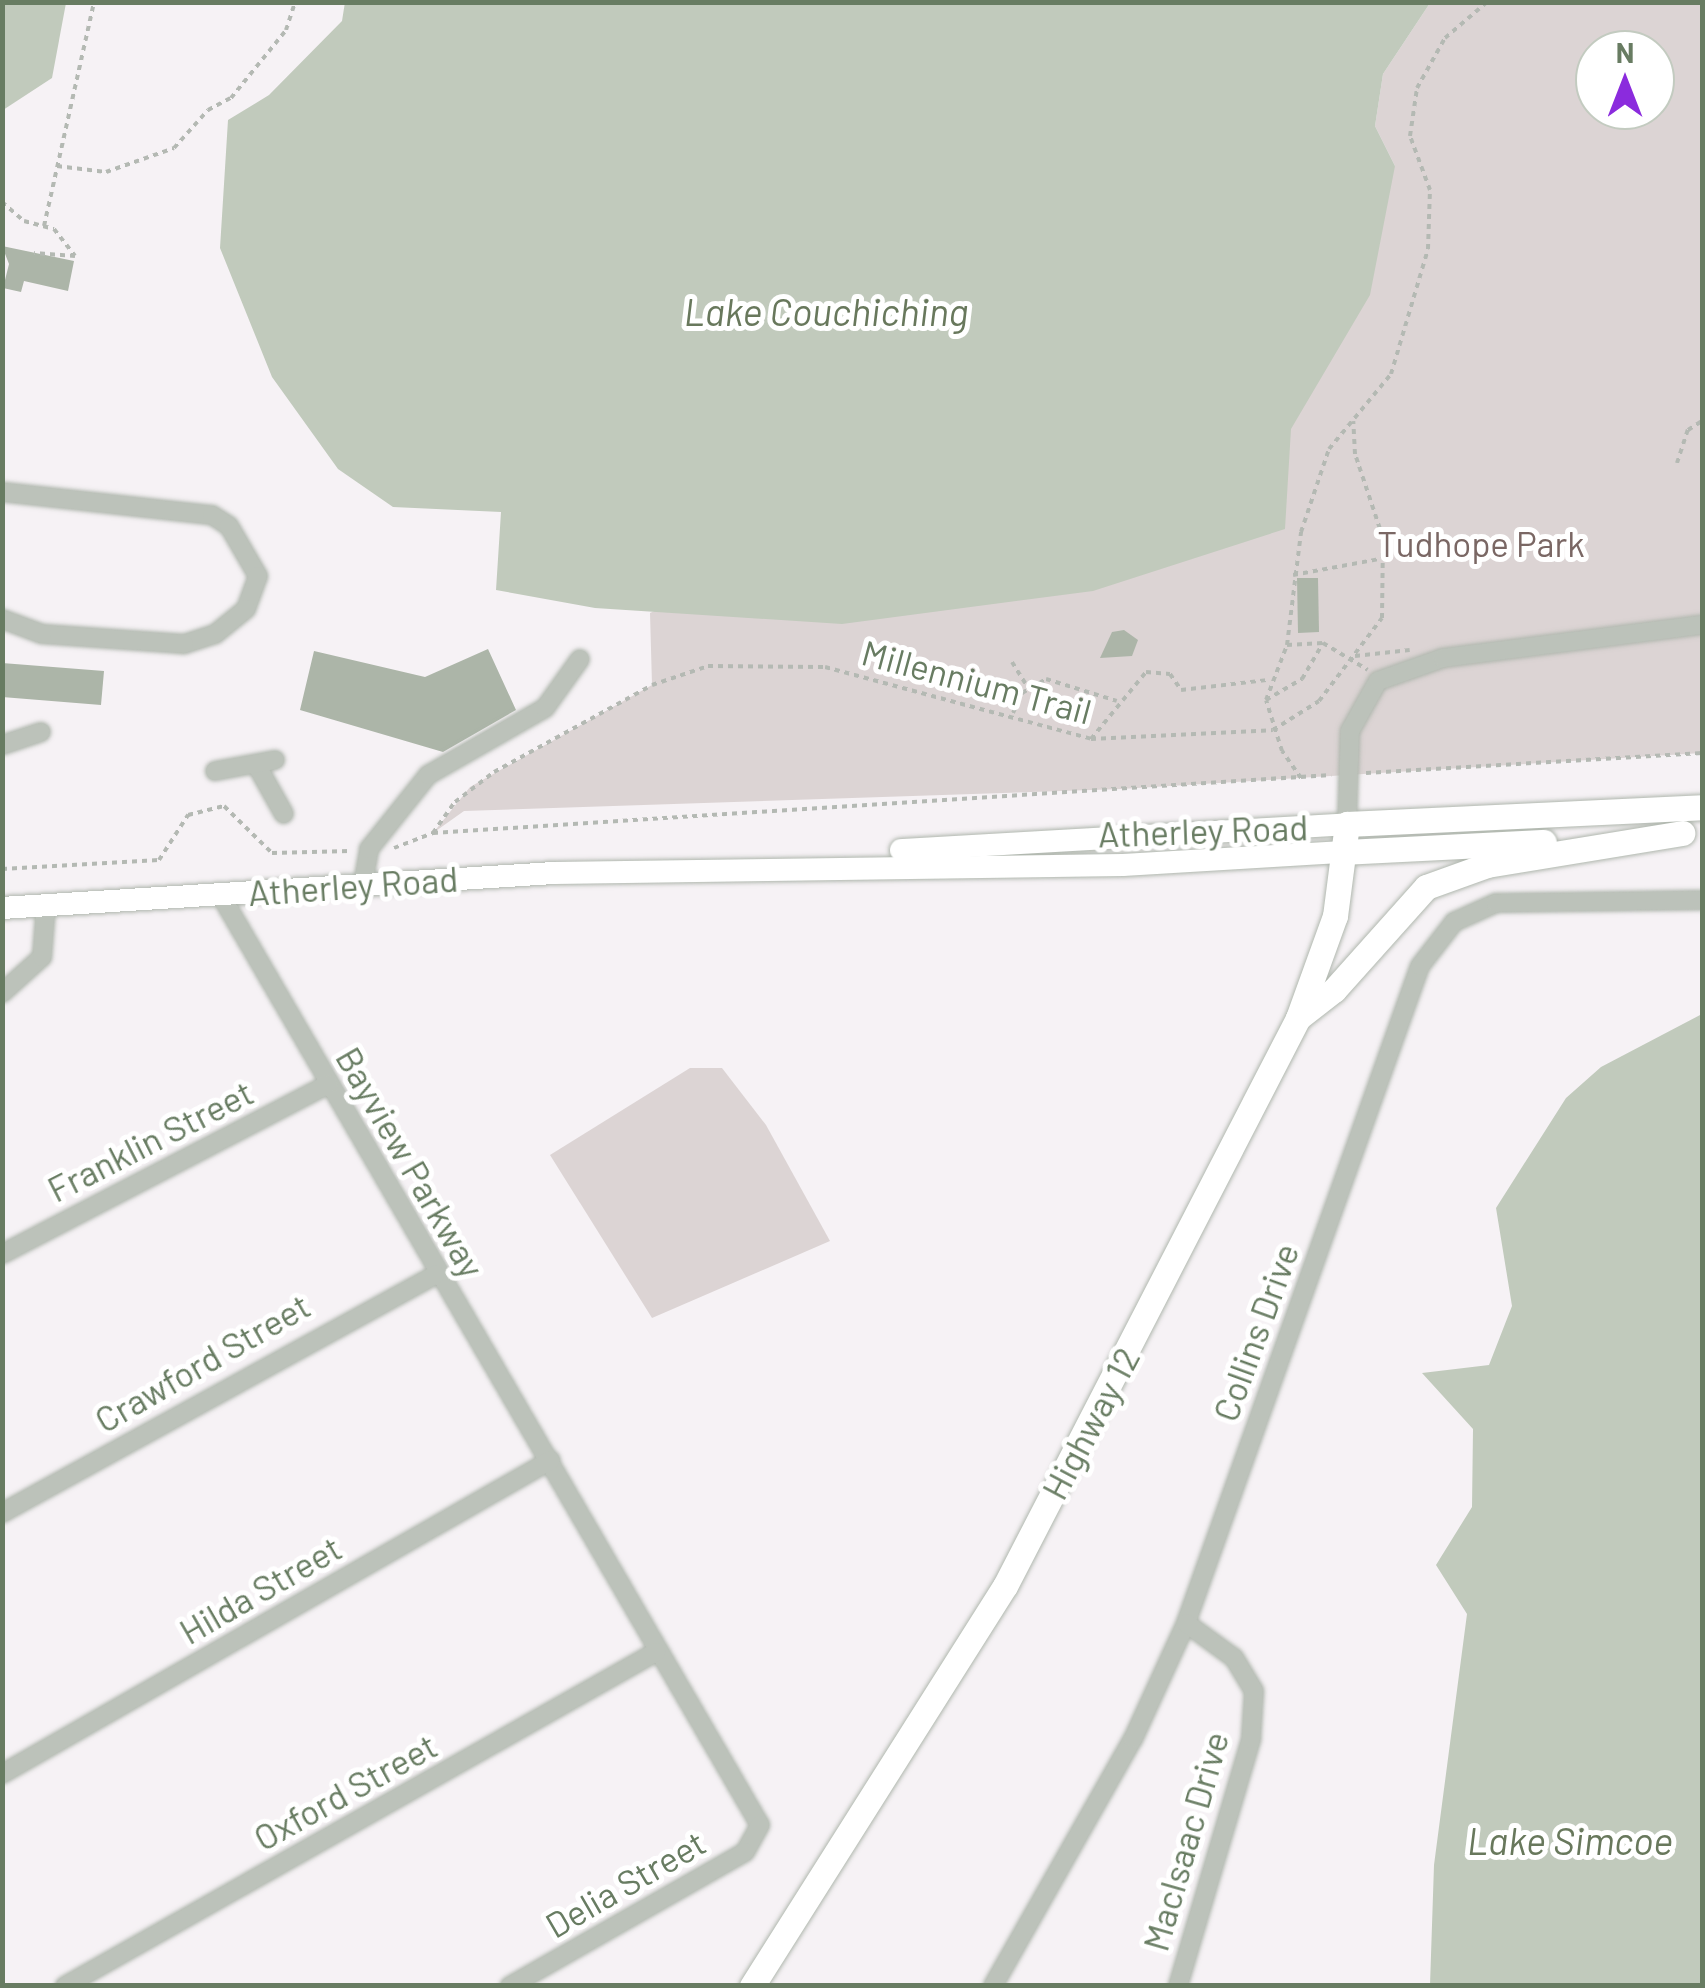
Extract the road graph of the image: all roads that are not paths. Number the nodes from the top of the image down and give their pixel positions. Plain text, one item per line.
1 (2, 492) edge
2 (2, 619) edge
3 (1702, 625) edge
4 (580, 659) dead end
5 (41, 732) dead end
6 (2, 746) edge
7 (214, 771) dead end
8 (1702, 807) edge
9 (284, 814) dead end
10 (1346, 824) junction
11 (1692, 832) edge
12 (1344, 852) junction
13 (704, 867) junction
14 (364, 884) junction
15 (220, 894) junction
16 (1702, 900) edge
17 (46, 905) junction
18 (2, 908) edge
19 (2, 993) edge
20 (1298, 1018) junction
21 (328, 1084) junction
22 (2, 1254) edge
23 (436, 1274) junction
24 (550, 1460) junction
25 (2, 1513) edge
26 (1186, 1623) junction
27 (656, 1652) junction
28 (2, 1774) edge
29 (64, 1986) edge
30 (510, 1986) edge
31 (752, 1986) edge
32 (993, 1986) edge
33 (1178, 1986) edge

1 - 2 street
3 - 10 street
4 - 14 street
5 - 6 street
7 - 9 street
8 - 10 highway, Atherley Road
10 - 12 highway, Highway 12
10 - 13 main road, Atherley Road
11 - 12 highway, Atherley Road
11 - 20 highway
12 - 13 main road, Atherley Road
12 - 20 highway, Highway 12
13 - 14 main road, Atherley Road
14 - 15 main road, Atherley Road
15 - 17 main road, Atherley Road
15 - 21 street, Bayview Parkway
16 - 26 street, Collins Drive
17 - 18 main road, Atherley Road
17 - 19 street
20 - 31 highway, Highway 12
21 - 22 street, Franklin Street
21 - 23 street, Bayview Parkway
23 - 24 street, Bayview Parkway
23 - 25 street, Crawford Street
24 - 27 street, Bayview Parkway
24 - 28 street, Hilda Street
26 - 32 street, Collins Drive
26 - 33 street, MacIsaac Drive
27 - 29 street, Oxford Street
27 - 30 street, Delia Street

